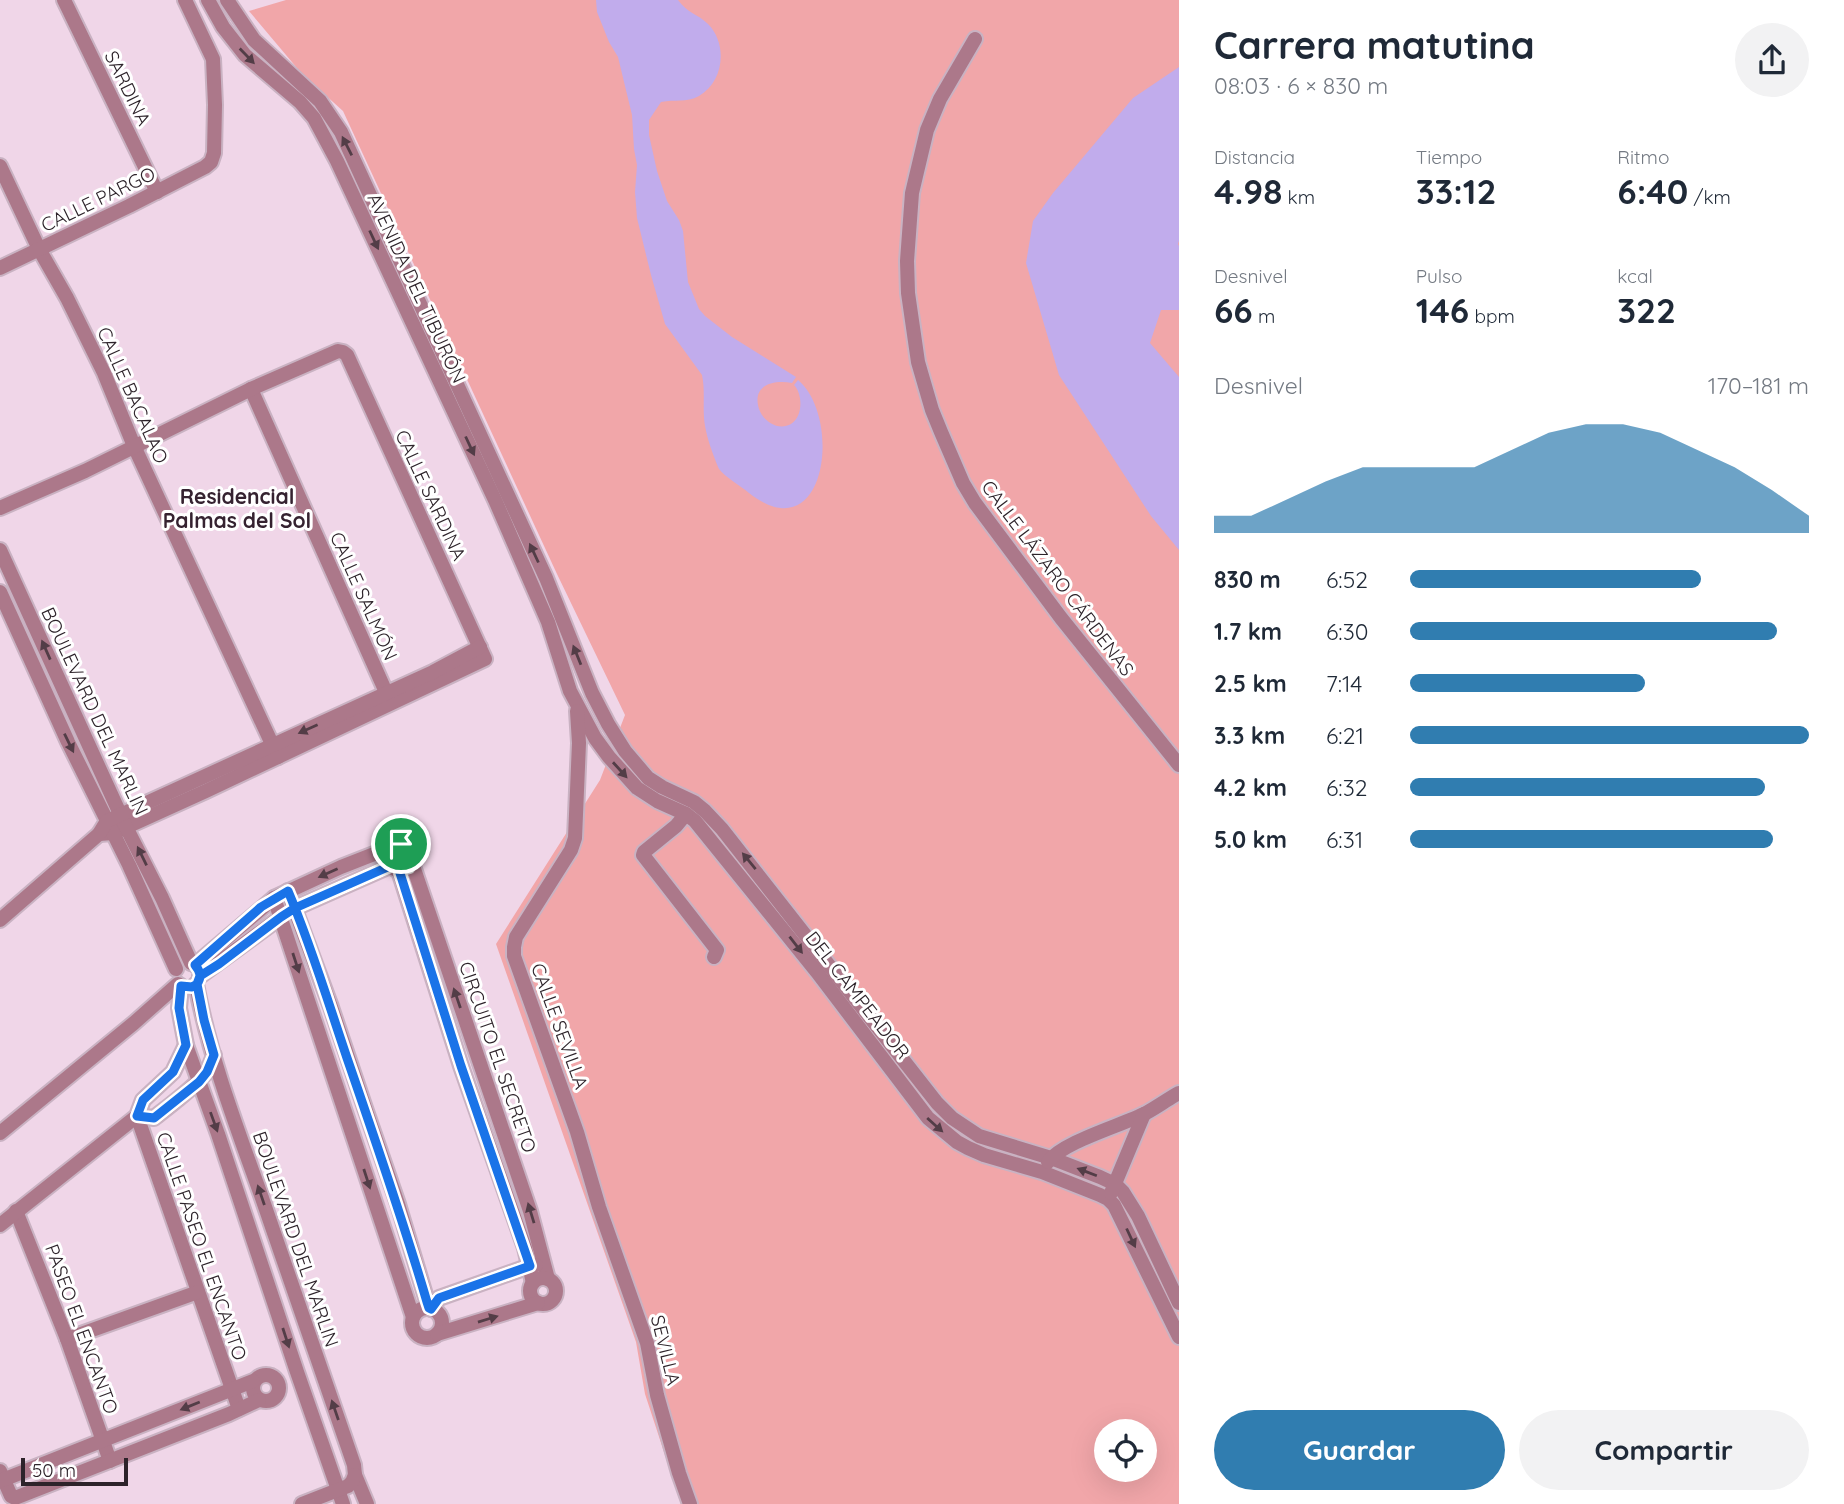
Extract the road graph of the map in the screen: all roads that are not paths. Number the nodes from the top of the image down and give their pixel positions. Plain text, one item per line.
1 (64, 0) edge
2 (185, 0) edge
3 (208, 0) edge
4 (228, 0) edge
5 (975, 39) dead end
6 (0, 166) edge
7 (157, 192) junction
8 (369, 212) junction
9 (39, 249) junction
10 (0, 268) edge
11 (251, 389) junction
12 (134, 446) junction
13 (0, 508) edge
14 (0, 550) edge
15 (0, 592) edge
16 (554, 619) junction
17 (592, 694) junction
18 (388, 698) junction
19 (576, 703) junction
20 (608, 724) junction
21 (595, 738) junction
22 (579, 743) junction
23 (276, 750) junction
24 (1179, 765) edge
25 (686, 814) junction
26 (113, 826) junction
27 (391, 847) junction
28 (401, 867) junction
29 (288, 891) junction
30 (162, 898) junction
31 (274, 898) junction
32 (148, 906) junction
33 (295, 908) junction
34 (776, 908) junction
35 (281, 917) junction
36 (0, 920) edge
37 (714, 957) dead end
38 (196, 972) junction
39 (178, 980) junction
40 (186, 1045) junction
41 (214, 1055) junction
42 (478, 1060) junction
43 (909, 1064) junction
44 (461, 1066) junction
45 (896, 1074) junction
46 (199, 1082) junction
47 (1179, 1093) edge
48 (365, 1108) junction
49 (346, 1114) junction
50 (1144, 1114) junction
51 (137, 1116) junction
52 (0, 1133) edge
53 (1051, 1158) junction
54 (1042, 1172) junction
55 (1115, 1184) junction
56 (1108, 1199) junction
57 (599, 1207) joint
58 (16, 1211) junction
59 (0, 1225) edge
60 (537, 1265) junction
61 (548, 1279) junction
62 (533, 1283) junction
63 (198, 1292) junction
64 (538, 1303) junction
65 (1179, 1303) edge
66 (430, 1308) junction
67 (413, 1317) junction
68 (437, 1334) junction
69 (1179, 1338) edge
70 (67, 1339) junction
71 (320, 1366) junction
72 (297, 1372) junction
73 (253, 1381) junction
74 (232, 1389) junction
75 (259, 1400) junction
76 (239, 1409) junction
77 (102, 1440) junction
78 (110, 1461) junction
79 (355, 1475) junction
80 (1, 1477) edge
81 (340, 1497) edge
82 (302, 1504) edge
83 (367, 1504) edge
84 (690, 1504) edge

1 - 7 street, SARDINA
2 - 7 street, CALLE PARGO
3 -> 8 street, AVENIDA DEL TIBURÓN
8 -> 4 street, AVENIDA DEL TIBURÓN
5 - 24 street, CALLE LÁZARO CÁRDENAS
6 - 9 street, CALLE BACALAO
7 - 9 street, CALLE PARGO
8 - 16 street, AVENIDA DEL TIBURÓN
9 - 10 street, CALLE PARGO
9 - 12 street, CALLE BACALAO
11 - 12 street
11 - 18 street, CALLE SALMÓN
11 - 18 street, CALLE SARDINA
12 - 13 street
12 - 23 street, CALLE BACALAO
26 -> 14 street, BOULEVARD DEL MARLIN
15 -> 26 street, BOULEVARD DEL MARLIN
17 -> 16 street, DEL CAMPEADOR
16 - 19 street, DEL CAMPEADOR
17 - 19 street
17 - 20 street, DEL CAMPEADOR
18 - 23 street
19 - 21 street, DEL CAMPEADOR
19 - 22 street, CALLE SEVILLA
20 - 21 street
34 -> 20 street, DEL CAMPEADOR
21 - 22 street
21 -> 25 street, DEL CAMPEADOR
22 - 57 street, CALLE SEVILLA
23 - 26 street
25 - 34 street, DEL CAMPEADOR
25 - 37 street
30 -> 26 street, BOULEVARD DEL MARLIN
26 - 32 street, BOULEVARD DEL MARLIN
26 - 36 street
27 - 28 street
27 - 28 street
27 -> 29 street
28 - 33 street
42 -> 28 street, CIRCUITO EL SECRETO
28 - 44 street, CIRCUITO EL SECRETO
29 - 31 street
29 - 33 street
30 - 32 street
30 - 38 street, BOULEVARD DEL MARLIN
31 - 35 street
31 - 38 street
32 - 39 street, BOULEVARD DEL MARLIN
33 - 35 street
33 - 48 street
34 - 43 street, DEL CAMPEADOR
34 -> 45 street, DEL CAMPEADOR
35 - 38 street
35 -> 49 street
38 - 39 street
38 - 39 street
38 - 41 street, BOULEVARD DEL MARLIN
39 - 40 street, BOULEVARD DEL MARLIN
39 - 52 street
40 - 46 street, BOULEVARD DEL MARLIN
40 - 51 street, CALLE PASEO EL ENCANTO
41 - 46 street, CALLE PASEO EL ENCANTO
71 -> 41 street, BOULEVARD DEL MARLIN
42 - 44 street
60 -> 42 street, CIRCUITO EL SECRETO
43 - 45 street
43 - 53 street, DEL CAMPEADOR
44 - 60 street, CIRCUITO EL SECRETO
45 -> 54 street, DEL CAMPEADOR
46 - 51 street, CALLE PASEO EL ENCANTO
46 -> 72 street, BOULEVARD DEL MARLIN
47 - 50 street
48 - 49 street
48 - 66 street
49 -> 67 street
50 - 53 street
50 - 55 street
51 - 58 street, CALLE PASEO EL ENCANTO
51 - 63 street, CALLE PASEO EL ENCANTO
53 - 54 street
55 -> 53 street, DEL CAMPEADOR
54 - 56 street, DEL CAMPEADOR
55 - 56 street
55 - 65 street
56 -> 69 street
57 - 84 street, SEVILLA
58 - 59 street, CALLE PASEO EL ENCANTO
58 - 70 street, PASEO EL ENCANTO
60 - 61 street, CIRCUITO EL SECRETO
60 - 62 street, CIRCUITO EL SECRETO
60 - 66 street
61 - 62 street
61 - 64 street
62 - 64 street
63 - 70 street, PASEO EL ENCANTO
63 - 74 street, CALLE PASEO EL ENCANTO
68 -> 64 street
66 - 67 street
66 - 68 street
67 - 68 street
70 - 77 street, PASEO EL ENCANTO
71 - 72 street
79 -> 71 street, BOULEVARD DEL MARLIN
72 - 81 street, BOULEVARD DEL MARLIN
73 - 74 street, CALLE PASEO EL ENCANTO
73 - 75 street
73 - 75 street
74 - 76 street, CALLE PASEO EL ENCANTO
74 -> 77 street, CALLE PASEO EL ENCANTO
75 - 76 street, CALLE PASEO EL ENCANTO
76 - 78 street, CALLE PASEO EL ENCANTO
77 - 78 street, PASEO EL ENCANTO
77 - 80 street, CALLE PASEO EL ENCANTO
78 - 80 street, CALLE PASEO EL ENCANTO
79 - 81 street
79 - 83 street, BOULEVARD DEL MARLIN
81 - 82 street

